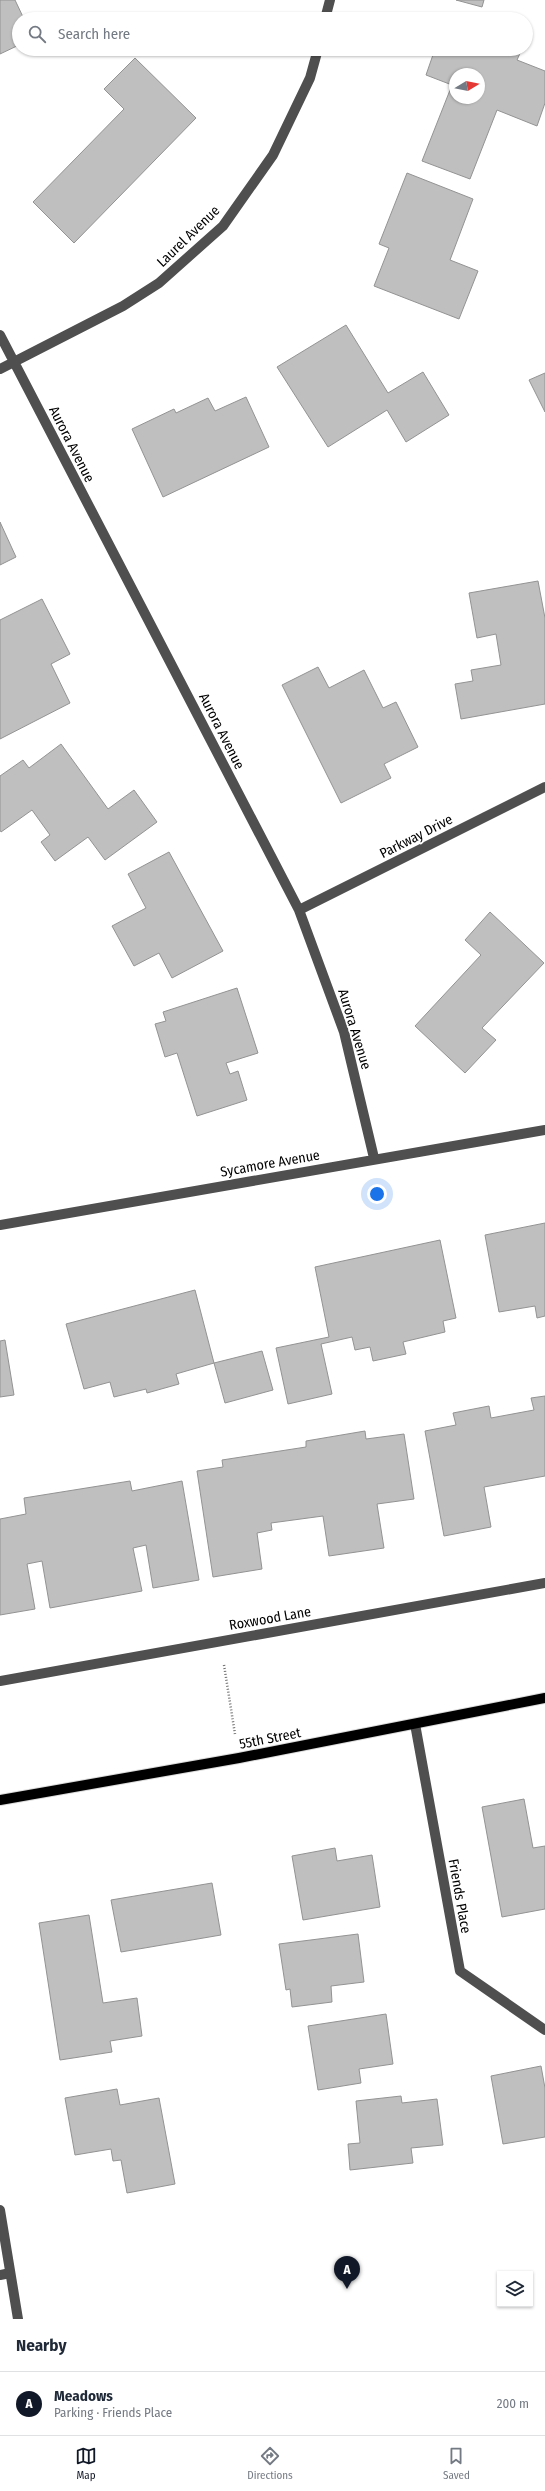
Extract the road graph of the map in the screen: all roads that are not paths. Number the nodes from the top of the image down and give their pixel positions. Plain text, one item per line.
1 (330, 0) edge
2 (327, 12) edge
3 (316, 56) edge
4 (0, 335) edge
5 (14, 362) junction
6 (0, 369) edge
7 (545, 787) edge
8 (299, 910) junction
9 (545, 1130) edge
10 (374, 1158) junction
11 (0, 1225) edge
12 (545, 1583) edge
13 (0, 1680) edge
14 (545, 1698) edge
15 (415, 1724) junction
16 (0, 1800) edge
17 (545, 2030) edge
18 (0, 2210) edge
19 (5, 2274) edge
20 (18, 2319) edge

1 - 2 street
3 - 5 street, Laurel Avenue
4 - 5 street, Aurora Avenue
5 - 6 street, Laurel Avenue
5 - 8 street, Aurora Avenue
7 - 8 street, Parkway Drive
8 - 10 street, Aurora Avenue
9 - 10 street, Sycamore Avenue
10 - 11 street, Sycamore Avenue
12 - 13 street, Roxwood Lane
14 - 15 main road, 55th Street
15 - 16 main road, 55th Street
15 - 17 street, Friends Place
18 - 19 street
19 - 20 street

